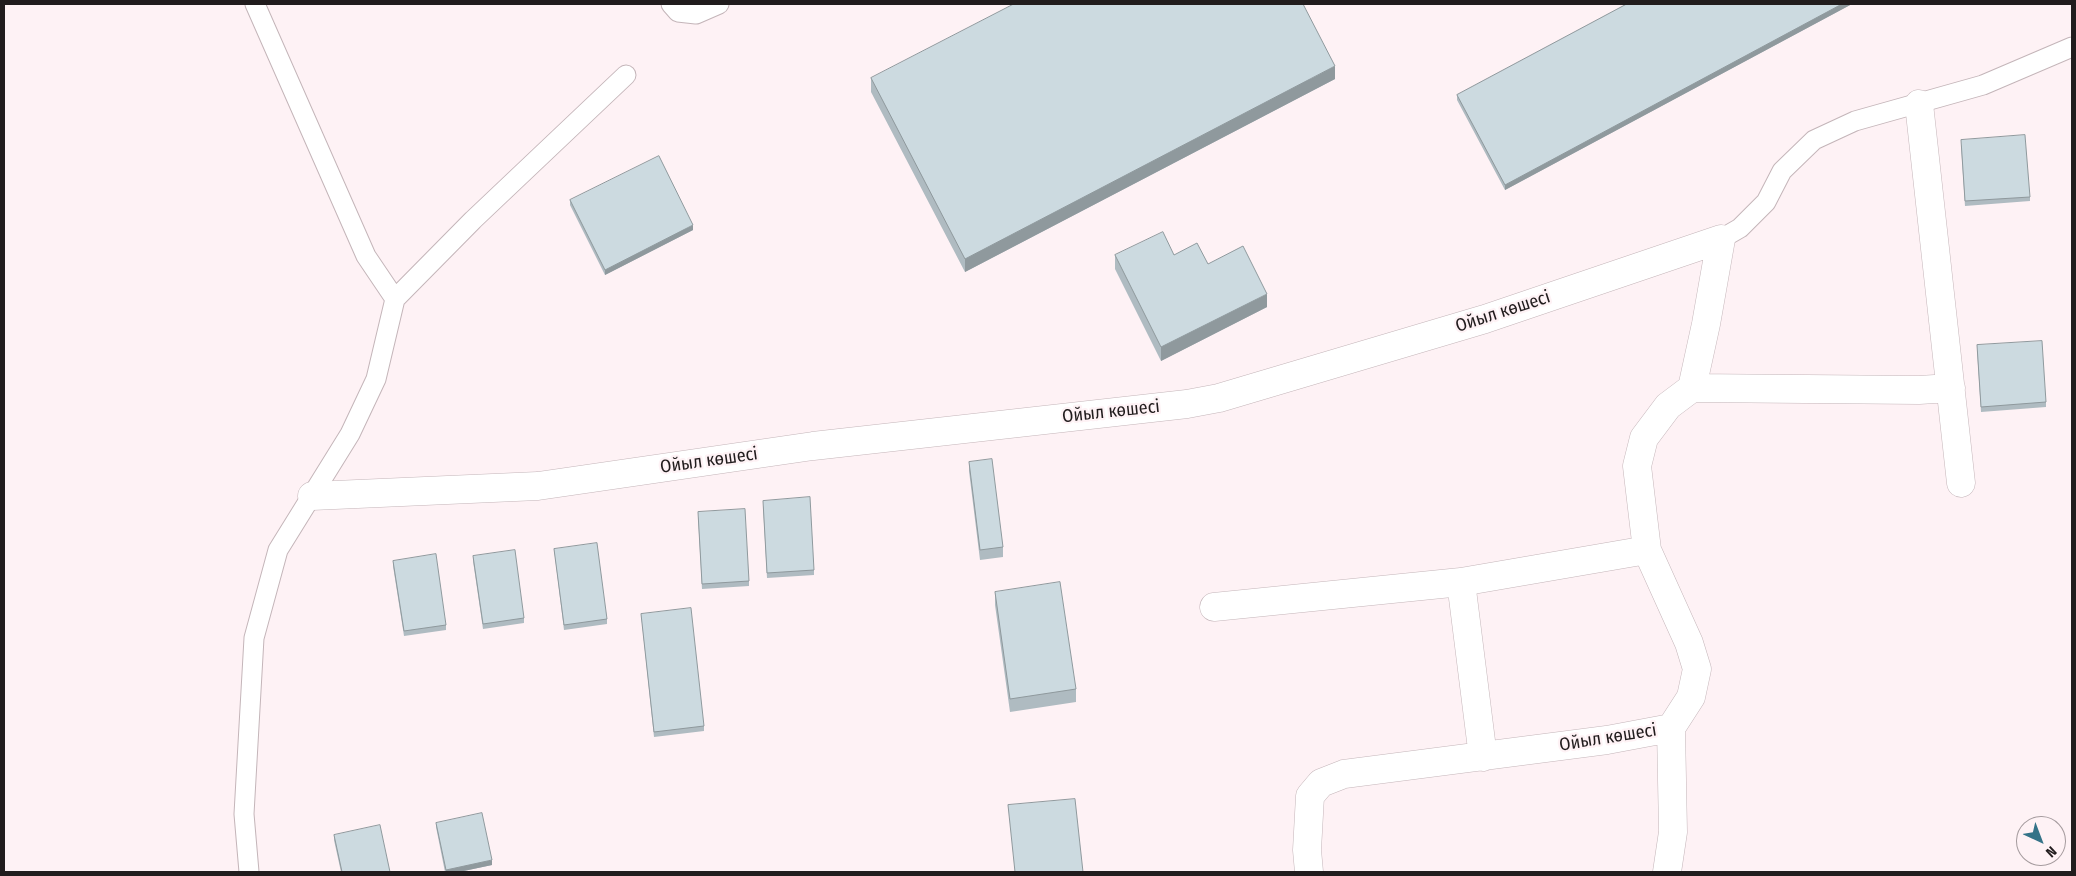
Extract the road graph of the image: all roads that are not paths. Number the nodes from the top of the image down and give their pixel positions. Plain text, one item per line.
1 (255, 4) edge
2 (672, 4) edge
3 (719, 4) edge
4 (2072, 47) edge
5 (626, 75) dead end
6 (1918, 104) junction
7 (1721, 239) junction
8 (395, 299) junction
9 (1692, 388) junction
10 (1950, 388) junction
11 (1961, 483) dead end
12 (312, 496) junction
13 (1647, 550) junction
14 (1461, 582) junction
15 (1214, 607) dead end
16 (1671, 728) junction
17 (1484, 757) junction
18 (249, 872) edge
19 (1309, 872) edge
20 (1667, 872) edge

1 - 8 lane
2 - 3 lane
4 - 6 lane
5 - 8 lane
6 - 7 lane
6 - 10 street
7 - 9 street
7 - 12 street, Ойыл көшесі
8 - 12 lane
9 - 10 street
9 - 13 street, Ойыл көшесі
10 - 11 street
12 - 18 lane
13 - 14 street
13 - 16 street, Ойыл көшесі
14 - 15 street
14 - 17 street
16 - 17 street, Ойыл көшесі
16 - 20 street
17 - 19 street, Ойыл көшесі

